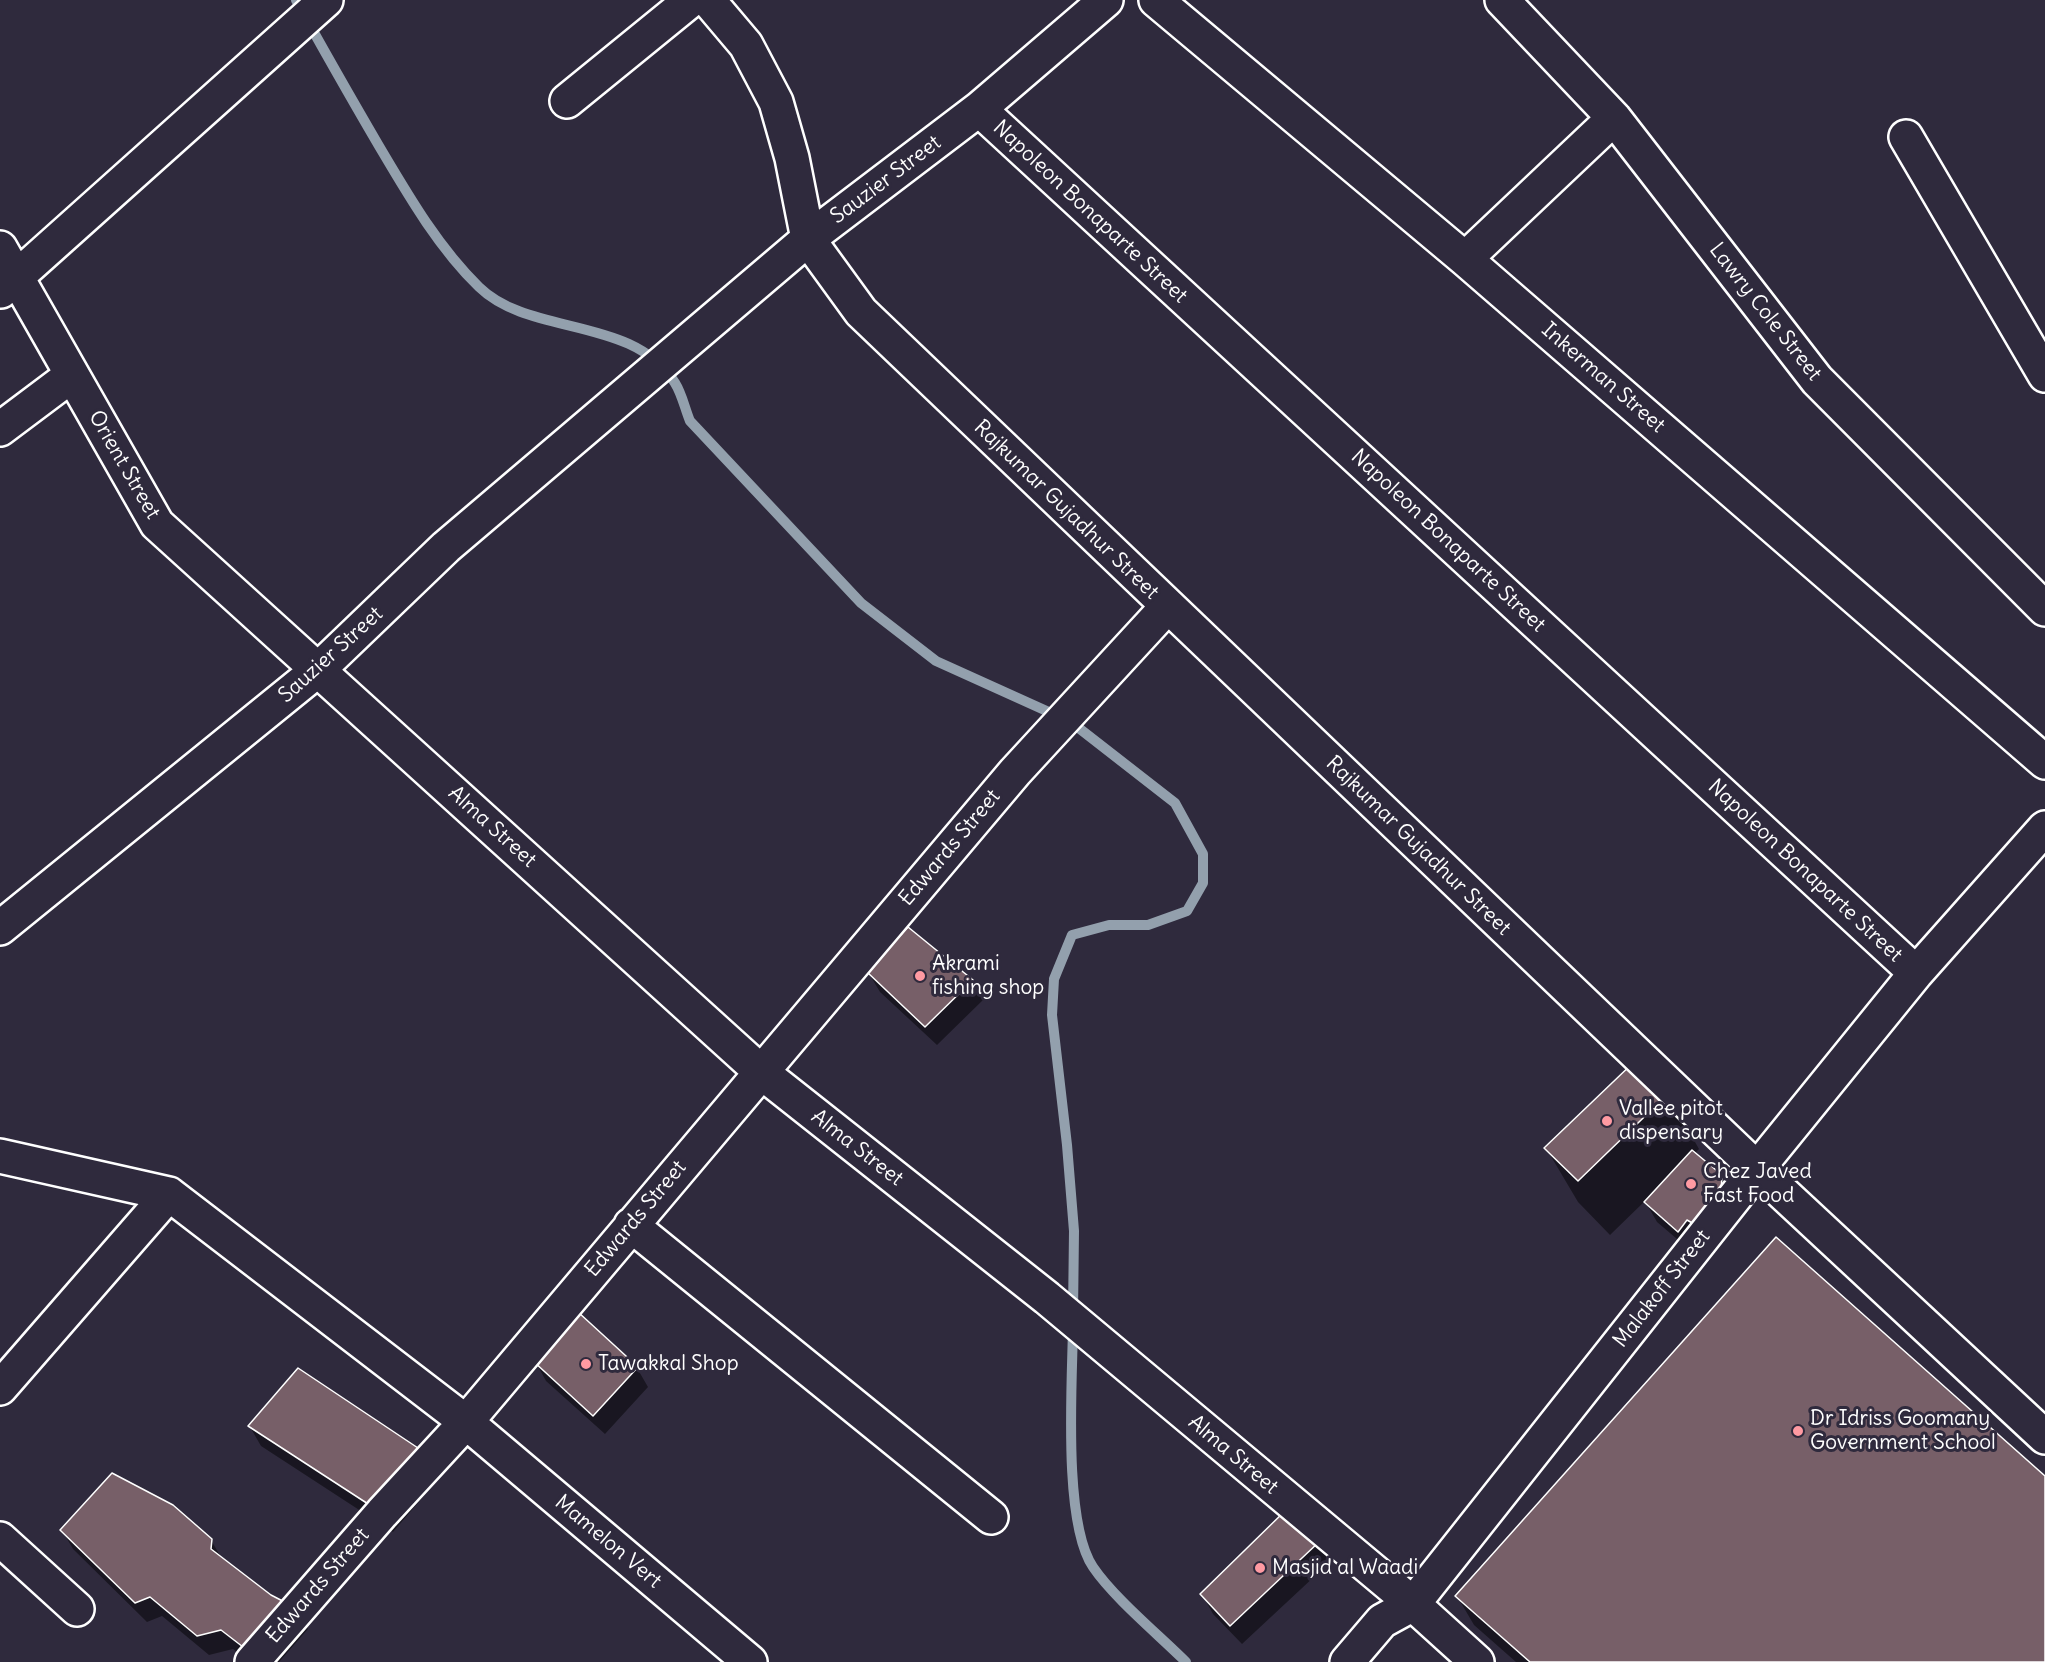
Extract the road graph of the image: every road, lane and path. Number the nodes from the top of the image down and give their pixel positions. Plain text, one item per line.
1 (326, 0) edge
2 (692, 0) edge
3 (708, 0) edge
4 (1106, 0) edge
5 (1156, 0) edge
6 (1502, 0) edge
7 (567, 101) dead end
8 (979, 109) junction
9 (1614, 118) junction
10 (1906, 137) dead end
11 (808, 239) junction
12 (0, 248) edge
13 (1465, 259) junction
14 (9, 285) edge
15 (72, 375) junction
16 (2045, 375) edge
17 (0, 429) edge
18 (1167, 607) junction
19 (2045, 609) edge
20 (319, 669) junction
21 (2045, 762) edge
22 (2045, 828) edge
23 (0, 927) edge
24 (1916, 973) junction
25 (760, 1071) junction
26 (0, 1156) edge
27 (1757, 1169) junction
28 (169, 1194) junction
29 (631, 1225) junction
30 (0, 1388) edge
31 (466, 1422) junction
32 (2045, 1437) edge
33 (991, 1517) dead end
34 (0, 1539) edge
35 (1413, 1604) junction
36 (77, 1609) dead end
37 (252, 1662) edge
38 (750, 1662) edge
39 (1347, 1662) edge
40 (1477, 1662) edge

1 - 14 street
2 - 7 street
3 - 11 street
4 - 8 street, Sauzier Street
5 - 13 street, Inkerman Street
6 - 9 street, Lawry Cole Street
8 - 11 street, Sauzier Street
8 - 24 street, Napoleon Bonaparte Street
9 - 13 street
9 - 19 street, Lawry Cole Street
10 - 16 street
11 - 18 street, Rajkumar Gujadhur Street
11 - 20 street, Sauzier Street
12 - 14 street, Orient Street
13 - 21 street, Inkerman Street
14 - 15 street, Orient Street
15 - 17 street
15 - 20 street, Orient Street
18 - 25 street, Edwards Street
18 - 27 street, Rajkumar Gujadhur Street
20 - 23 street, Sauzier Street
20 - 25 street, Alma Street
22 - 24 street, Malakoff Street
24 - 27 street, Malakoff Street
25 - 29 street, Edwards Street
25 - 35 street, Alma Street
26 - 28 street
27 - 32 street, Rajkumar Gujadhur Street
27 - 35 street, Malakoff Street
28 - 30 street
28 - 31 street, Mamelon Vert
29 - 31 street, Edwards Street
29 - 33 street
31 - 37 street, Edwards Street
31 - 38 street, Mamelon Vert
34 - 36 street
35 - 39 street, Malakoff Street
35 - 40 street, Alma Street

